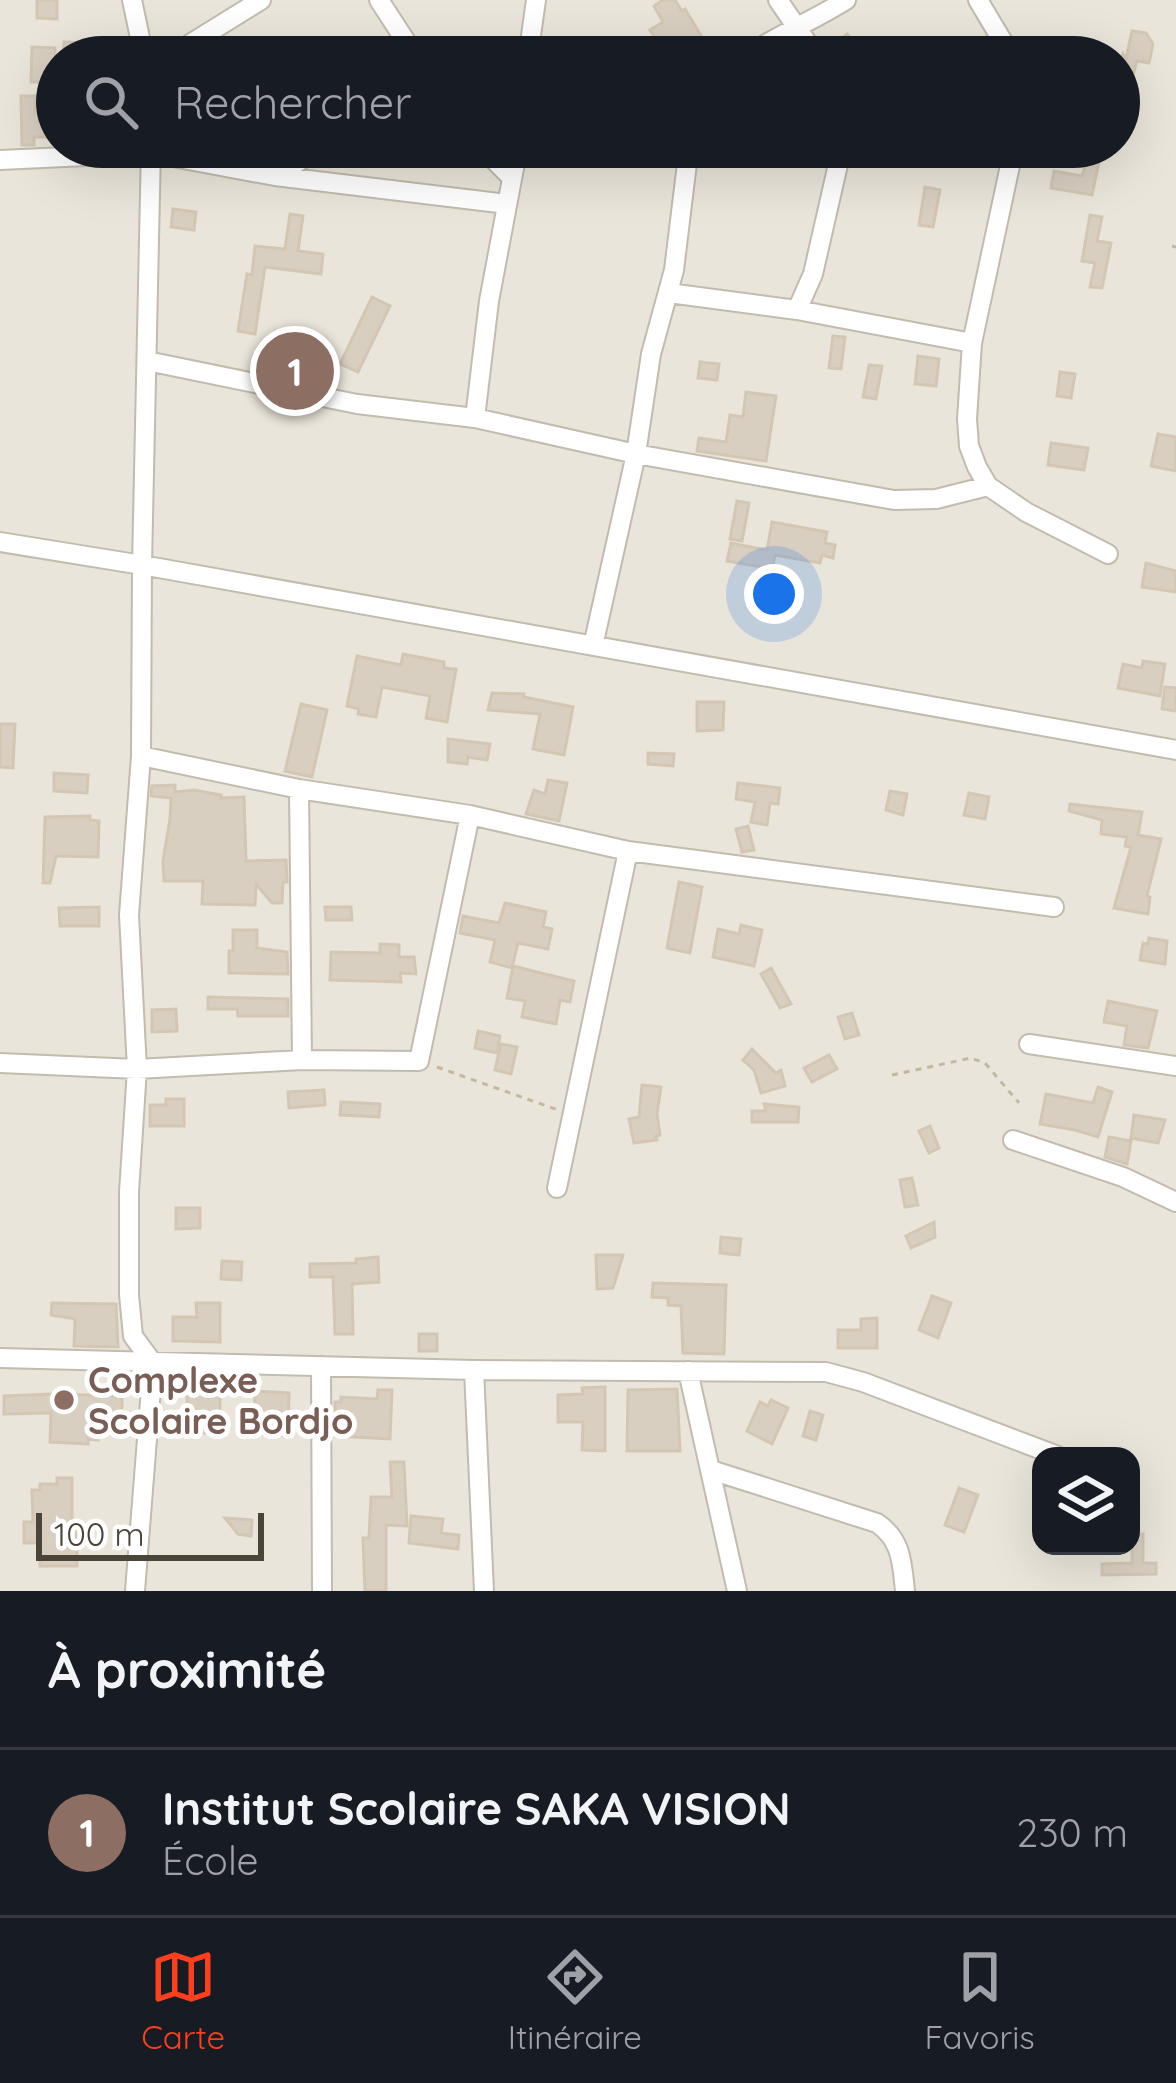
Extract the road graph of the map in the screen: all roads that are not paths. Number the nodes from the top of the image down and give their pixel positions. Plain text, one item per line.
1 (131, 0) edge
2 (261, 0) edge
3 (379, 0) edge
4 (536, 0) edge
5 (778, 0) edge
6 (846, 0) edge
7 (978, 0) edge
8 (795, 26) junction
9 (139, 36) edge
10 (203, 36) edge
11 (402, 36) edge
12 (531, 36) edge
13 (779, 36) edge
14 (802, 36) edge
15 (999, 36) edge
16 (36, 158) edge
17 (0, 160) edge
18 (151, 168) edge
19 (236, 168) edge
20 (287, 168) edge
21 (502, 168) edge
22 (514, 168) edge
23 (687, 168) edge
24 (837, 168) edge
25 (1010, 168) edge
26 (274, 176) junction
27 (512, 178) junction
28 (507, 204) junction
29 (669, 293) junction
30 (797, 310) junction
31 (972, 343) junction
32 (147, 361) junction
33 (476, 418) junction
34 (636, 454) junction
35 (988, 487) junction
36 (0, 542) edge
37 (1108, 554) dead end
38 (142, 565) junction
39 (593, 646) junction
40 (1176, 750) edge
41 (141, 756) junction
42 (299, 789) junction
43 (470, 815) junction
44 (628, 851) junction
45 (1054, 907) dead end
46 (1029, 1043) dead end
47 (302, 1060) junction
48 (0, 1063) edge
49 (1176, 1066) edge
50 (137, 1069) junction
51 (1013, 1140) dead end
52 (556, 1188) dead end
53 (1176, 1202) edge
54 (0, 1358) edge
55 (154, 1363) junction
56 (321, 1366) junction
57 (474, 1370) junction
58 (688, 1371) junction
59 (1034, 1447) edge
60 (711, 1470) junction
61 (136, 1591) edge
62 (322, 1591) edge
63 (484, 1591) edge
64 (737, 1591) edge
65 (905, 1591) edge

1 - 9 street
2 - 10 street
3 - 11 street
4 - 12 street
5 - 8 street
6 - 8 street
7 - 15 street
8 - 13 street
8 - 14 street
16 - 17 street
18 - 32 street
19 - 26 street
20 - 26 street
21 - 27 street
22 - 27 street
23 - 29 street
24 - 30 street
25 - 31 street
26 - 28 street
27 - 28 street
28 - 33 street
29 - 30 street
29 - 34 street
30 - 31 street
31 - 35 street
32 - 33 street
32 - 38 street
33 - 34 street
34 - 35 street
34 - 39 street
35 - 37 street
36 - 38 street
38 - 39 street
38 - 41 street
39 - 40 street
41 - 42 street
41 - 50 street
42 - 43 street
42 - 47 street
43 - 44 street
43 - 47 street
44 - 45 street
44 - 52 street
46 - 49 street
47 - 50 street
48 - 50 street
50 - 55 street
51 - 53 street
54 - 55 street
55 - 56 street
55 - 61 street
56 - 57 street
56 - 62 street
57 - 58 street
57 - 63 street
58 - 59 street
58 - 60 street
60 - 64 street
60 - 65 street

